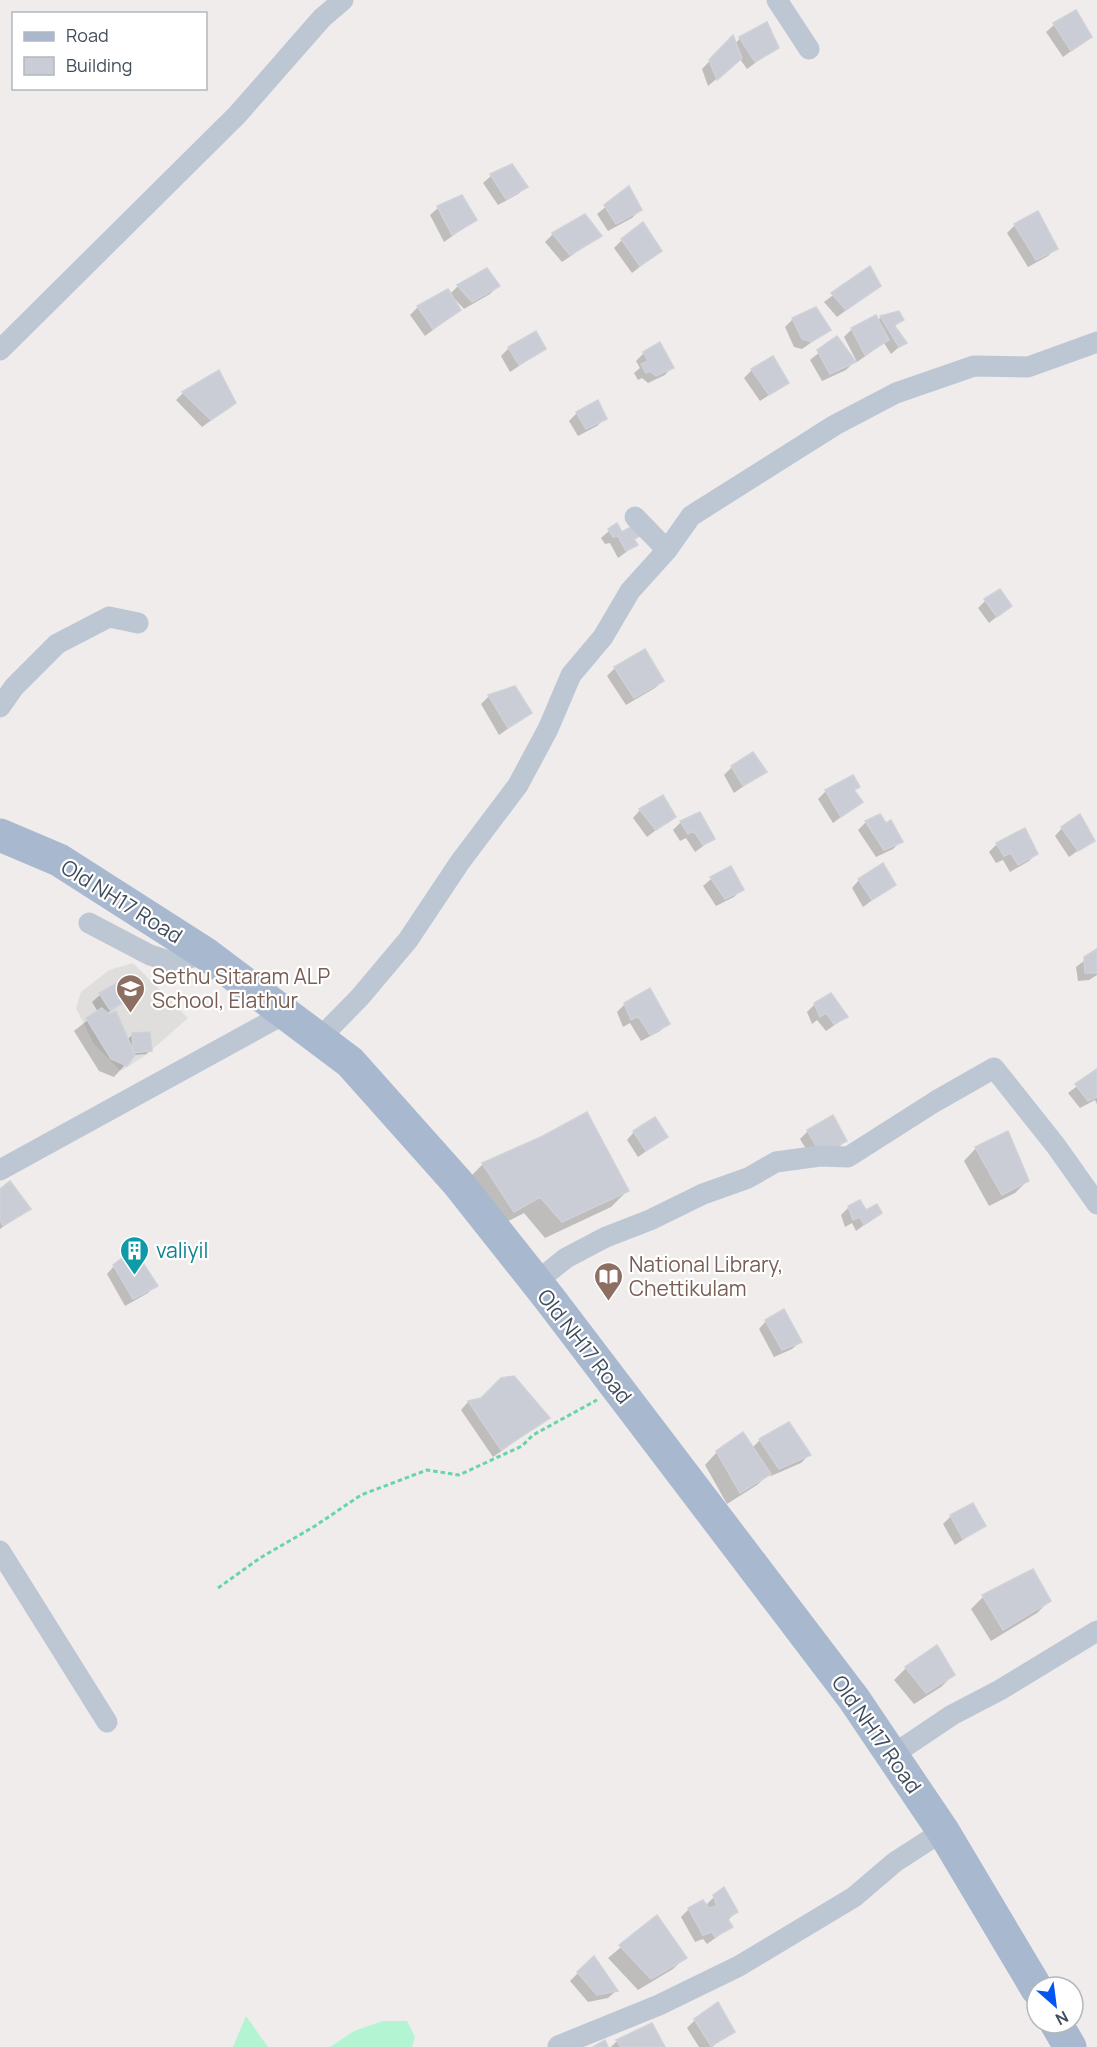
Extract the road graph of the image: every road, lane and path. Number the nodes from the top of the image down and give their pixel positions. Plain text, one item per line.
1 (343, 0) edge
2 (777, 0) edge
3 (809, 49) dead end
4 (1097, 342) edge
5 (0, 350) edge
6 (634, 517) dead end
7 (667, 550) junction
8 (138, 623) dead end
9 (0, 706) edge
10 (0, 835) edge
11 (89, 923) dead end
12 (206, 954) junction
13 (286, 1013) junction
14 (319, 1039) junction
15 (0, 1170) edge
16 (1097, 1204) edge
17 (536, 1282) junction
18 (604, 1397) dead end
19 (0, 1551) edge
20 (218, 1588) dead end
21 (1097, 1631) edge
22 (108, 1722) dead end
23 (894, 1754) junction
24 (943, 1831) junction
25 (1029, 1975) edge
26 (558, 2046) edge

1 - 5 street
2 - 3 street
4 - 7 street
6 - 7 street
7 - 14 street
8 - 9 street
10 - 12 main road, Old NH17 Road
11 - 12 street
12 - 13 main road, Old NH17 Road
13 - 14 main road, Old NH17 Road
13 - 15 street
14 - 17 main road, Old NH17 Road
16 - 17 street
17 - 23 main road, Old NH17 Road
18 - 20 path
19 - 22 street
21 - 23 street
23 - 24 main road, Old NH17 Road
24 - 25 main road, Old NH17 Road
24 - 26 street

